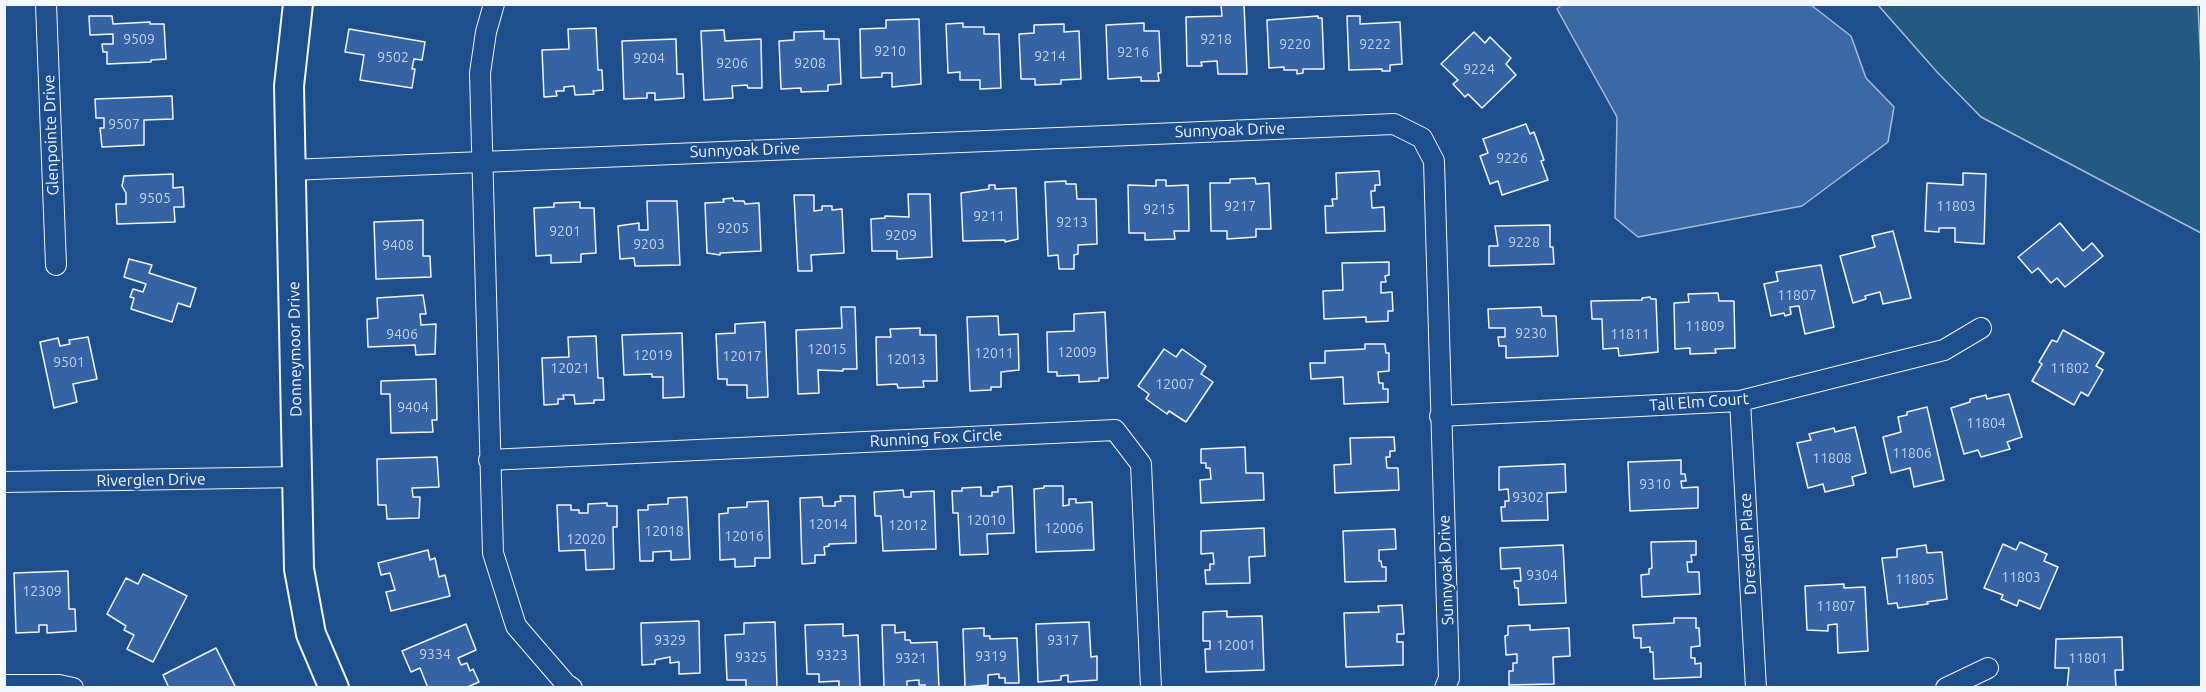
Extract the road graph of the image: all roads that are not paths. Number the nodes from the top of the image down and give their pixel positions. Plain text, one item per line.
1 (46, 4) edge
2 (298, 4) edge
3 (494, 4) edge
4 (482, 161) junction
5 (290, 170) junction
6 (56, 266) dead end
7 (1981, 328) dead end
8 (1740, 401) junction
9 (1440, 416) junction
10 (489, 460) junction
11 (298, 477) junction
12 (4, 483) edge
13 (1988, 668) dead end
14 (4, 685) edge
15 (73, 687) edge
16 (334, 687) edge
17 (572, 687) edge
18 (1151, 687) edge
19 (1445, 687) edge
20 (1756, 687) edge
21 (1946, 687) edge

1 - 6 street, Glenpointe Drive
2 - 5 street, Donneymoor Drive
3 - 4 street
4 - 5 street, Sunnyoak Drive
4 - 9 street, Sunnyoak Drive
4 - 10 street
5 - 11 street, Donneymoor Drive
7 - 8 street, Tall Elm Court
8 - 9 street, Tall Elm Court
8 - 20 street, Dresden Place
9 - 19 street, Sunnyoak Drive
10 - 17 street
10 - 18 street, Running Fox Circle
11 - 12 street, Riverglen Drive
11 - 16 street, Donneymoor Drive
13 - 21 street
14 - 15 street

